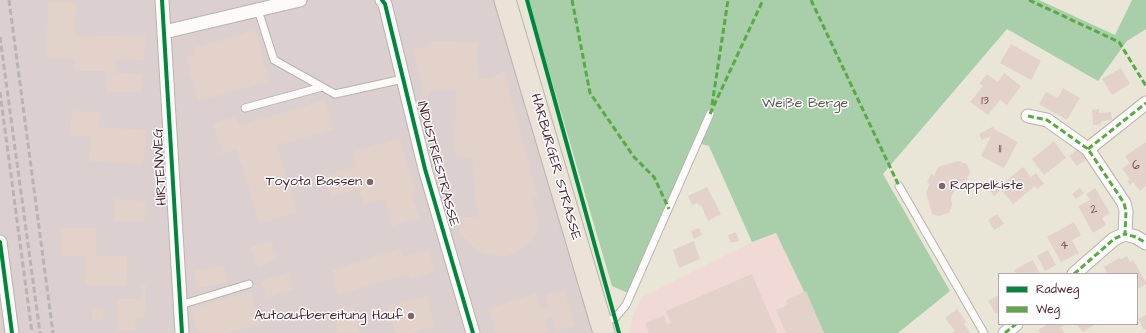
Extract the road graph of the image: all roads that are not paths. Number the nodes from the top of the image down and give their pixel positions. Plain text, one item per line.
1 (162, 0) edge
2 (300, 0) edge
3 (382, 0) edge
4 (505, 0) edge
5 (258, 10) junction
6 (164, 32) junction
7 (403, 79) junction
8 (322, 87) junction
9 (1146, 103) edge
10 (245, 108) dead end
11 (710, 114) dead end
12 (1028, 116) dead end
13 (1088, 149) junction
14 (899, 186) dead end
15 (1125, 234) junction
16 (0, 242) edge
17 (1146, 244) edge
18 (1075, 273) edge
19 (249, 284) dead end
20 (180, 305) junction
21 (1015, 325) edge
22 (602, 328) edge
23 (12, 333) edge
24 (182, 333) edge
25 (473, 333) edge
26 (984, 333) edge
27 (1005, 333) edge

1 - 6 street, HIRTENWEG
2 - 5 street
3 - 7 street, INDUSTRIESTRASSE
4 - 22 main road, HARBURGER STRASSE
5 - 6 street
5 - 8 lane
6 - 20 street, HIRTENWEG
7 - 8 lane
7 - 25 street, INDUSTRIESTRASSE
8 - 10 lane
9 - 13 street
11 - 22 lane
12 - 13 street
13 - 15 street
14 - 26 lane
15 - 17 street
15 - 18 street
16 - 23 street
19 - 20 lane
20 - 24 street, HIRTENWEG
21 - 27 street

